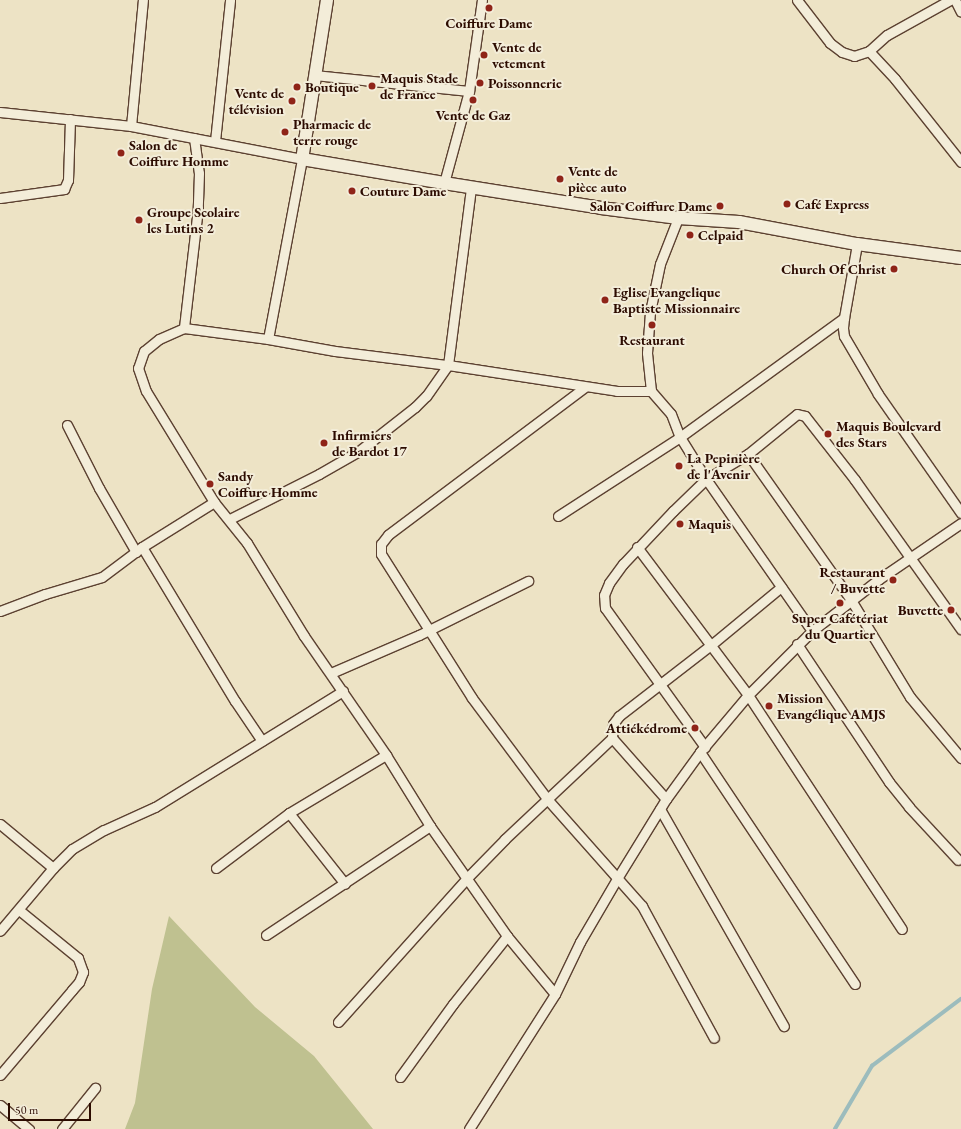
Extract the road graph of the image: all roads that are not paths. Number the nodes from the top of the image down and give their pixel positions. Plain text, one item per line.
1 (143, 0) edge
2 (230, 0) edge
3 (327, 0) edge
4 (482, 0) edge
5 (797, 0) edge
6 (950, 0) edge
7 (955, 0) edge
8 (961, 12) edge
9 (869, 51) junction
10 (314, 75) junction
11 (469, 91) junction
12 (0, 112) edge
13 (70, 119) junction
14 (131, 126) junction
15 (194, 138) junction
16 (215, 141) junction
17 (302, 158) junction
18 (961, 162) edge
19 (444, 184) junction
20 (471, 188) junction
21 (0, 198) edge
22 (678, 218) junction
23 (857, 244) junction
24 (961, 258) edge
25 (844, 318) junction
26 (184, 328) junction
27 (268, 339) junction
28 (448, 365) junction
29 (585, 387) junction
30 (651, 391) junction
31 (67, 426) dead end
32 (680, 437) junction
33 (748, 454) junction
34 (706, 479) junction
35 (214, 502) junction
36 (961, 513) edge
37 (558, 516) dead end
38 (230, 519) junction
39 (961, 523) edge
40 (637, 547) junction
41 (139, 549) junction
42 (911, 557) junction
43 (528, 581) dead end
44 (781, 587) junction
45 (851, 600) junction
46 (0, 611) edge
47 (430, 629) junction
48 (961, 630) edge
49 (812, 631) junction
50 (797, 644) junction
51 (711, 645) junction
52 (331, 673) junction
53 (659, 684) junction
54 (343, 692) junction
55 (748, 695) junction
56 (612, 738) junction
57 (262, 741) junction
58 (702, 749) junction
59 (386, 755) junction
60 (961, 758) edge
61 (666, 799) junction
62 (548, 800) junction
63 (660, 809) junction
64 (289, 813) junction
65 (0, 824) edge
66 (430, 826) junction
67 (958, 860) dead end
68 (53, 868) junction
69 (216, 868) dead end
70 (618, 877) junction
71 (467, 878) junction
72 (345, 884) junction
73 (19, 910) junction
74 (902, 929) dead end
75 (0, 931) edge
76 (266, 935) dead end
77 (507, 936) junction
78 (855, 984) dead end
79 (555, 994) junction
80 (338, 1022) dead end
81 (784, 1026) dead end
82 (714, 1038) dead end
83 (0, 1076) edge
84 (400, 1077) dead end
85 (95, 1088) dead end
86 (0, 1105) edge
87 (29, 1129) edge
88 (62, 1129) edge
89 (469, 1129) edge

1 - 14 street
2 - 16 street
3 - 10 street
4 - 11 street
5 - 9 street
6 - 9 street
7 - 8 street
9 - 18 street
10 - 11 street
10 - 17 street
11 - 19 street
12 - 13 street
13 - 14 street
13 - 21 street
14 - 15 street
15 - 16 street
15 - 26 street
16 - 17 street
17 - 19 street
17 - 27 street
19 - 20 street
20 - 22 street
20 - 28 street
22 - 23 street
22 - 30 street
23 - 24 street
23 - 25 street
25 - 32 street
25 - 36 street
26 - 27 street
26 - 35 street
27 - 28 street
28 - 29 street
28 - 38 street
29 - 30 street
29 - 47 street
30 - 32 street
31 - 41 street
32 - 34 street
32 - 37 street
33 - 34 street
33 - 42 street
33 - 45 street
34 - 40 street
34 - 44 street
35 - 38 street
35 - 41 street
38 - 52 street
39 - 42 street
40 - 51 street
40 - 53 street
41 - 46 street
41 - 57 street
42 - 45 street
42 - 48 street
43 - 47 street
44 - 49 street
44 - 51 street
45 - 49 street
45 - 60 street
47 - 52 street
47 - 62 street
49 - 50 street
50 - 55 street
50 - 67 street
51 - 53 street
51 - 55 street
52 - 54 street
53 - 56 street
53 - 58 street
54 - 57 street
54 - 59 street
55 - 58 street
55 - 74 street
56 - 61 street
56 - 62 street
57 - 68 street
58 - 61 street
58 - 78 street
59 - 64 street
59 - 66 street
61 - 63 street
62 - 70 street
62 - 71 street
63 - 70 street
63 - 81 street
64 - 69 street
64 - 72 street
65 - 68 street
66 - 71 street
66 - 72 street
68 - 73 street
70 - 79 street
70 - 82 street
71 - 77 street
71 - 80 street
72 - 76 street
73 - 75 street
73 - 83 street
77 - 79 street
77 - 84 street
79 - 89 street
85 - 88 street
86 - 87 street

